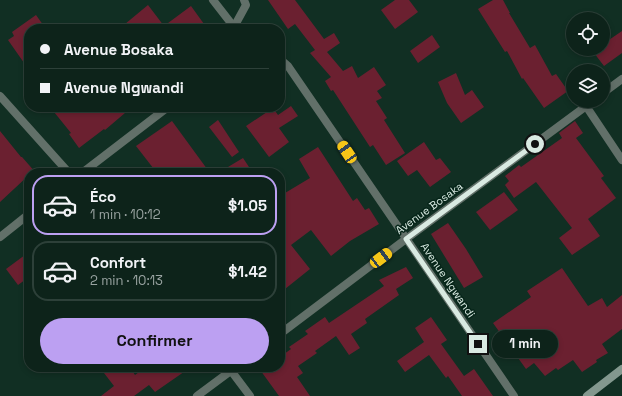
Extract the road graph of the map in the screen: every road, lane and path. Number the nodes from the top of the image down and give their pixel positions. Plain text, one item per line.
1 (213, 0) edge
2 (244, 0) edge
3 (233, 24) edge
4 (238, 24) edge
5 (285, 63) edge
6 (622, 79) edge
7 (610, 88) edge
8 (0, 96) edge
9 (585, 108) edge
10 (592, 108) edge
11 (161, 112) edge
12 (622, 160) edge
13 (65, 168) edge
14 (89, 168) edge
15 (24, 218) edge
16 (0, 237) edge
17 (406, 239) junction
18 (285, 330) edge
19 (622, 369) edge
20 (227, 372) edge
21 (235, 372) edge
22 (197, 396) edge
23 (250, 396) edge
24 (514, 396) edge
25 (587, 396) edge

1 - 3 street
2 - 4 street
5 - 17 street, Avenue Ngwandi
6 - 7 street
8 - 13 street
9 - 17 street, Avenue Bosaka
10 - 12 street
11 - 14 street
15 - 16 street
17 - 18 street, Avenue Bosaka
17 - 24 street, Avenue Ngwandi
19 - 25 street
20 - 22 street
21 - 23 street

